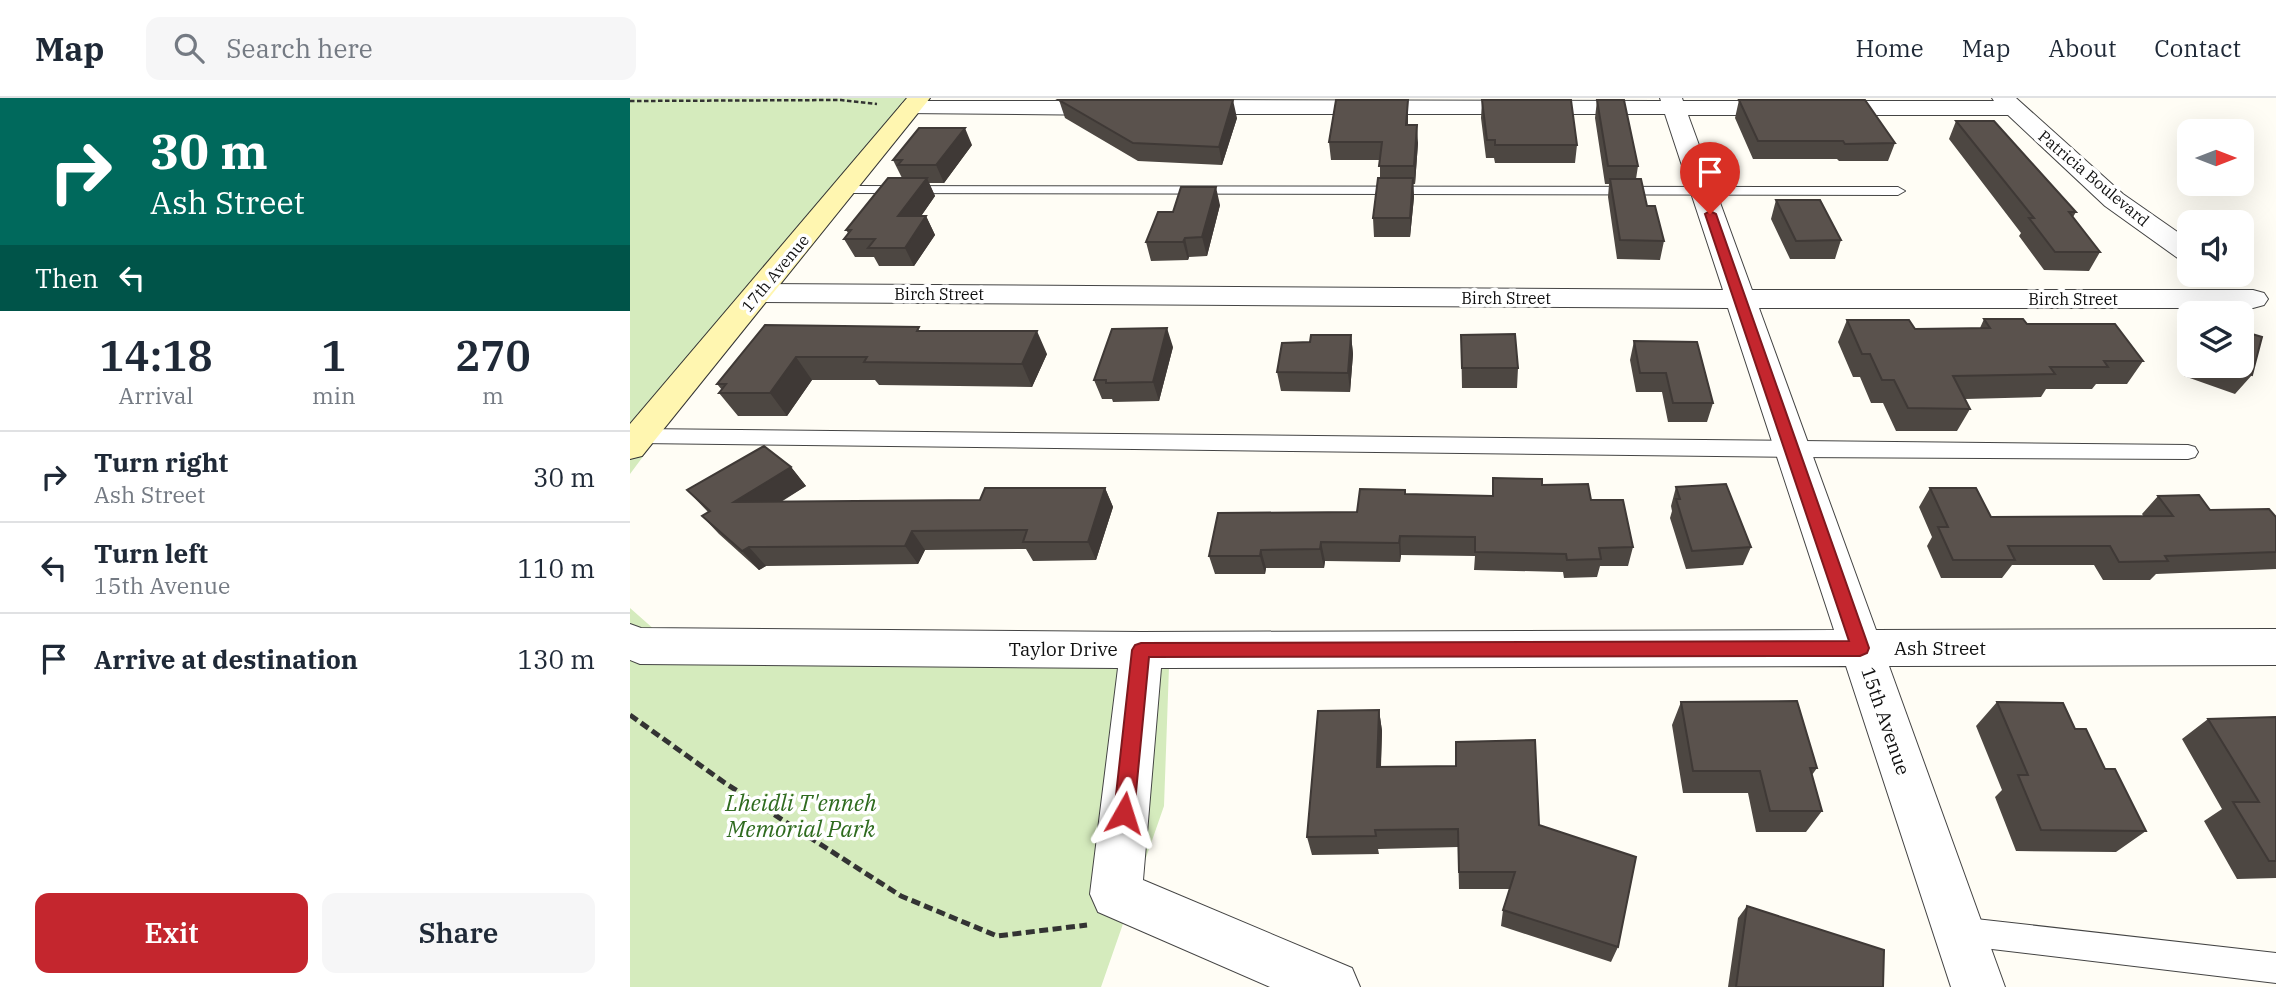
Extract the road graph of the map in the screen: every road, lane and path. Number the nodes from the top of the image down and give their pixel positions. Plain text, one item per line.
1 (630, 101) edge
2 (1673, 102) edge
3 (915, 103) edge
4 (2006, 103) edge
5 (1161, 107) edge
6 (1133, 108) edge
7 (843, 190) junction
8 (1898, 191) dead end
9 (1703, 193) junction
10 (2177, 245) edge
11 (2237, 287) edge
12 (758, 293) junction
13 (1741, 299) junction
14 (2265, 307) edge
15 (635, 441) edge
16 (1792, 450) junction
17 (2188, 452) dead end
18 (630, 642) edge
19 (2276, 647) edge
20 (1860, 648) junction
21 (1141, 650) junction
22 (630, 715) edge
23 (1126, 899) junction
24 (1958, 931) junction
25 (2276, 968) edge
26 (1333, 987) edge
27 (1978, 987) edge

1 - 3 path
2 - 4 street
2 - 5 street
2 - 9 street, 15th Avenue
3 - 6 street
3 - 7 street, 17th Avenue
4 - 10 street, Patricia Boulevard
7 - 9 lane
7 - 12 street, 17th Avenue
8 - 9 lane
9 - 13 street, 15th Avenue
11 - 14 street
12 - 13 street, Birch Street
12 - 15 street, 17th Avenue
13 - 14 street, Birch Street
13 - 16 street, 15th Avenue
15 - 16 lane
16 - 17 lane
16 - 20 street, 15th Avenue
18 - 21 street, Taylor Drive
19 - 20 street, Ash Street
20 - 21 street, Ash Street
20 - 24 street, 15th Avenue
21 - 23 street, Taylor Drive
22 - 23 path
23 - 26 street
24 - 25 lane
24 - 27 street, 15th Avenue

